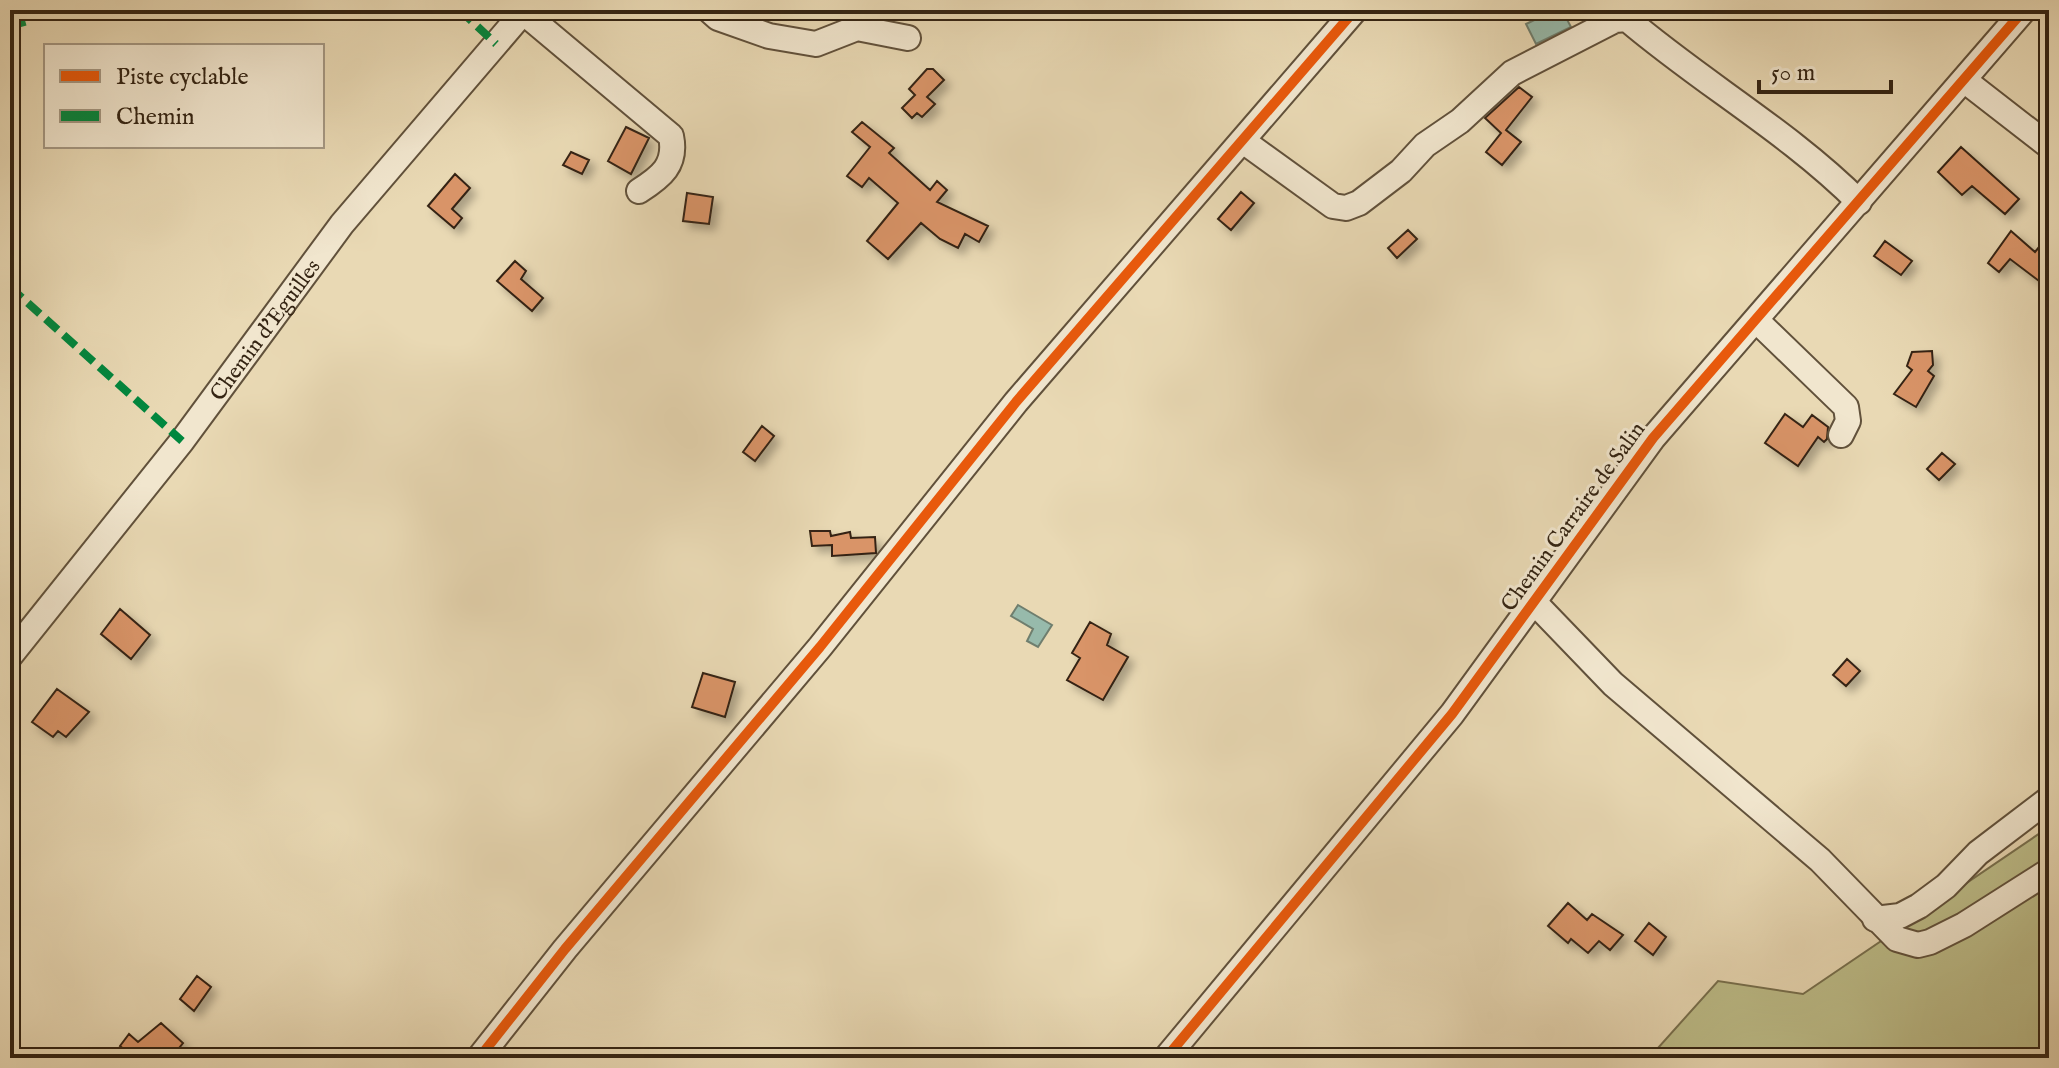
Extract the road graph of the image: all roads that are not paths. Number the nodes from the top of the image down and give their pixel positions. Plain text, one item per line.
1 (709, 10) edge
2 (1355, 10) edge
3 (2024, 10) edge
4 (526, 11) edge
5 (908, 38) dead end
6 (1964, 80) junction
7 (1243, 141) junction
8 (2049, 146) edge
9 (639, 191) dead end
10 (1859, 202) junction
11 (1757, 321) junction
12 (1841, 435) dead end
13 (1534, 602) junction
14 (10, 656) edge
15 (2049, 799) edge
16 (2049, 871) edge
17 (1875, 919) junction
18 (479, 1058) edge
19 (1166, 1058) edge

1 - 5 street
2 - 7 street
3 - 6 street, Chemin Carraire de Salin
4 - 9 street
4 - 14 street, Chemin d'Eguilles
6 - 8 street
6 - 10 street, Chemin Carraire de Salin
7 - 10 street
7 - 18 street
10 - 11 street, Chemin Carraire de Salin
11 - 12 street
11 - 13 street, Chemin Carraire de Salin
13 - 17 street
13 - 19 street, Chemin Carraire de Salin
15 - 17 street
16 - 17 street

